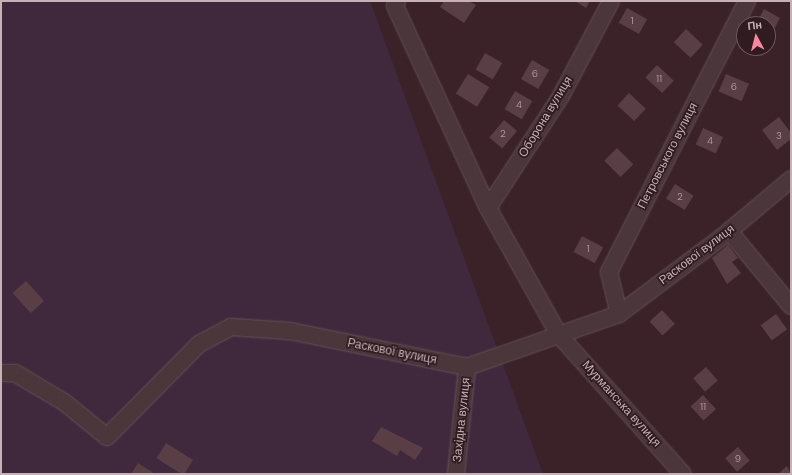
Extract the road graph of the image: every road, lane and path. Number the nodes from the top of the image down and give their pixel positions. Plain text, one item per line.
1 (396, 1) edge
2 (611, 1) edge
3 (746, 1) edge
4 (791, 179) edge
5 (488, 208) junction
6 (729, 231) junction
7 (791, 306) edge
8 (619, 314) junction
9 (559, 335) junction
10 (467, 367) junction
11 (1, 373) edge
12 (456, 474) edge
13 (683, 474) edge

1 - 5 street, Мурманська вулиця
2 - 5 street, Оборона вулиця
3 - 8 street, Петровського вулиця
4 - 6 street, Раскової вулиця
5 - 9 street, Мурманська вулиця
6 - 7 street
6 - 8 street, Раскової вулиця
8 - 9 street, Раскової вулиця
9 - 10 street, Раскової вулиця
9 - 13 street, Мурманська вулиця
10 - 11 street, Раскової вулиця
10 - 12 street, Західна вулиця

